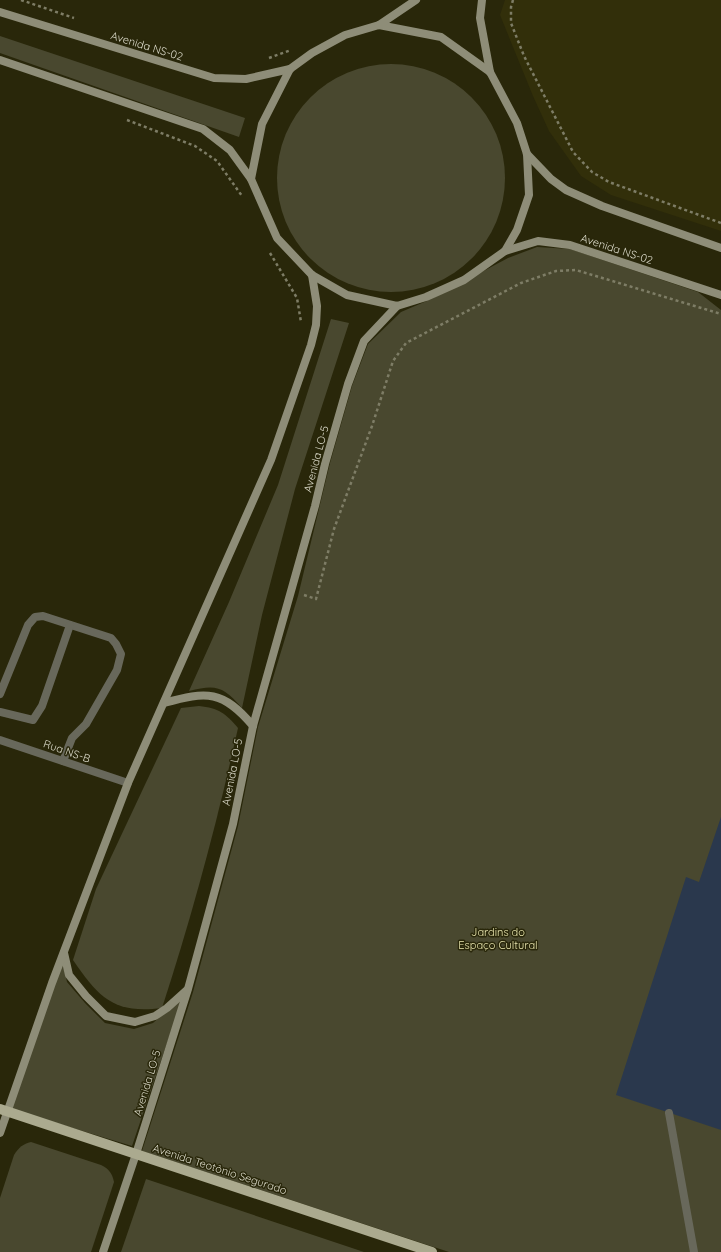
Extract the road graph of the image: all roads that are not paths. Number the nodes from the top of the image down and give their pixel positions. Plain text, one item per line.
1 (416, 0) edge
2 (482, 0) edge
3 (0, 12) edge
4 (379, 25) junction
5 (0, 60) edge
6 (290, 69) junction
7 (490, 72) junction
8 (527, 154) junction
9 (251, 179) junction
10 (721, 248) edge
11 (505, 251) junction
12 (312, 275) junction
13 (721, 295) edge
14 (397, 306) junction
15 (70, 625) junction
16 (0, 694) edge
17 (164, 703) junction
18 (0, 712) edge
19 (252, 726) junction
20 (0, 740) edge
21 (62, 761) junction
22 (128, 783) junction
23 (63, 952) junction
24 (188, 989) junction
25 (4, 1110) edge
26 (669, 1113) dead end
27 (0, 1133) edge
28 (136, 1154) junction
29 (103, 1252) edge
30 (432, 1252) edge
31 (694, 1252) edge

1 - 4 main road
2 - 7 main road
3 - 6 main road, Avenida NS-02
4 - 6 main road
4 - 7 main road
5 - 9 main road
6 - 9 main road
7 - 8 main road
8 - 10 main road
8 - 11 main road
9 - 12 main road
11 - 13 main road, Avenida NS-02
11 - 14 main road
12 - 14 main road
12 - 17 main road
14 - 19 main road, Avenida LO-5
15 - 16 street
15 - 18 street
15 - 21 street
17 - 19 main road
17 - 22 main road
19 - 24 main road, Avenida LO-5
20 - 21 street, Rua NS-B
21 - 22 street, Rua NS-B
22 - 23 main road
23 - 24 main road
23 - 25 main road
24 - 28 main road, Avenida LO-5
25 - 27 main road
25 - 28 main road, Avenida Teotônio Segurado
26 - 31 street
28 - 29 main road, Avenida LO-5
28 - 30 main road, Avenida Teotônio Segurado

